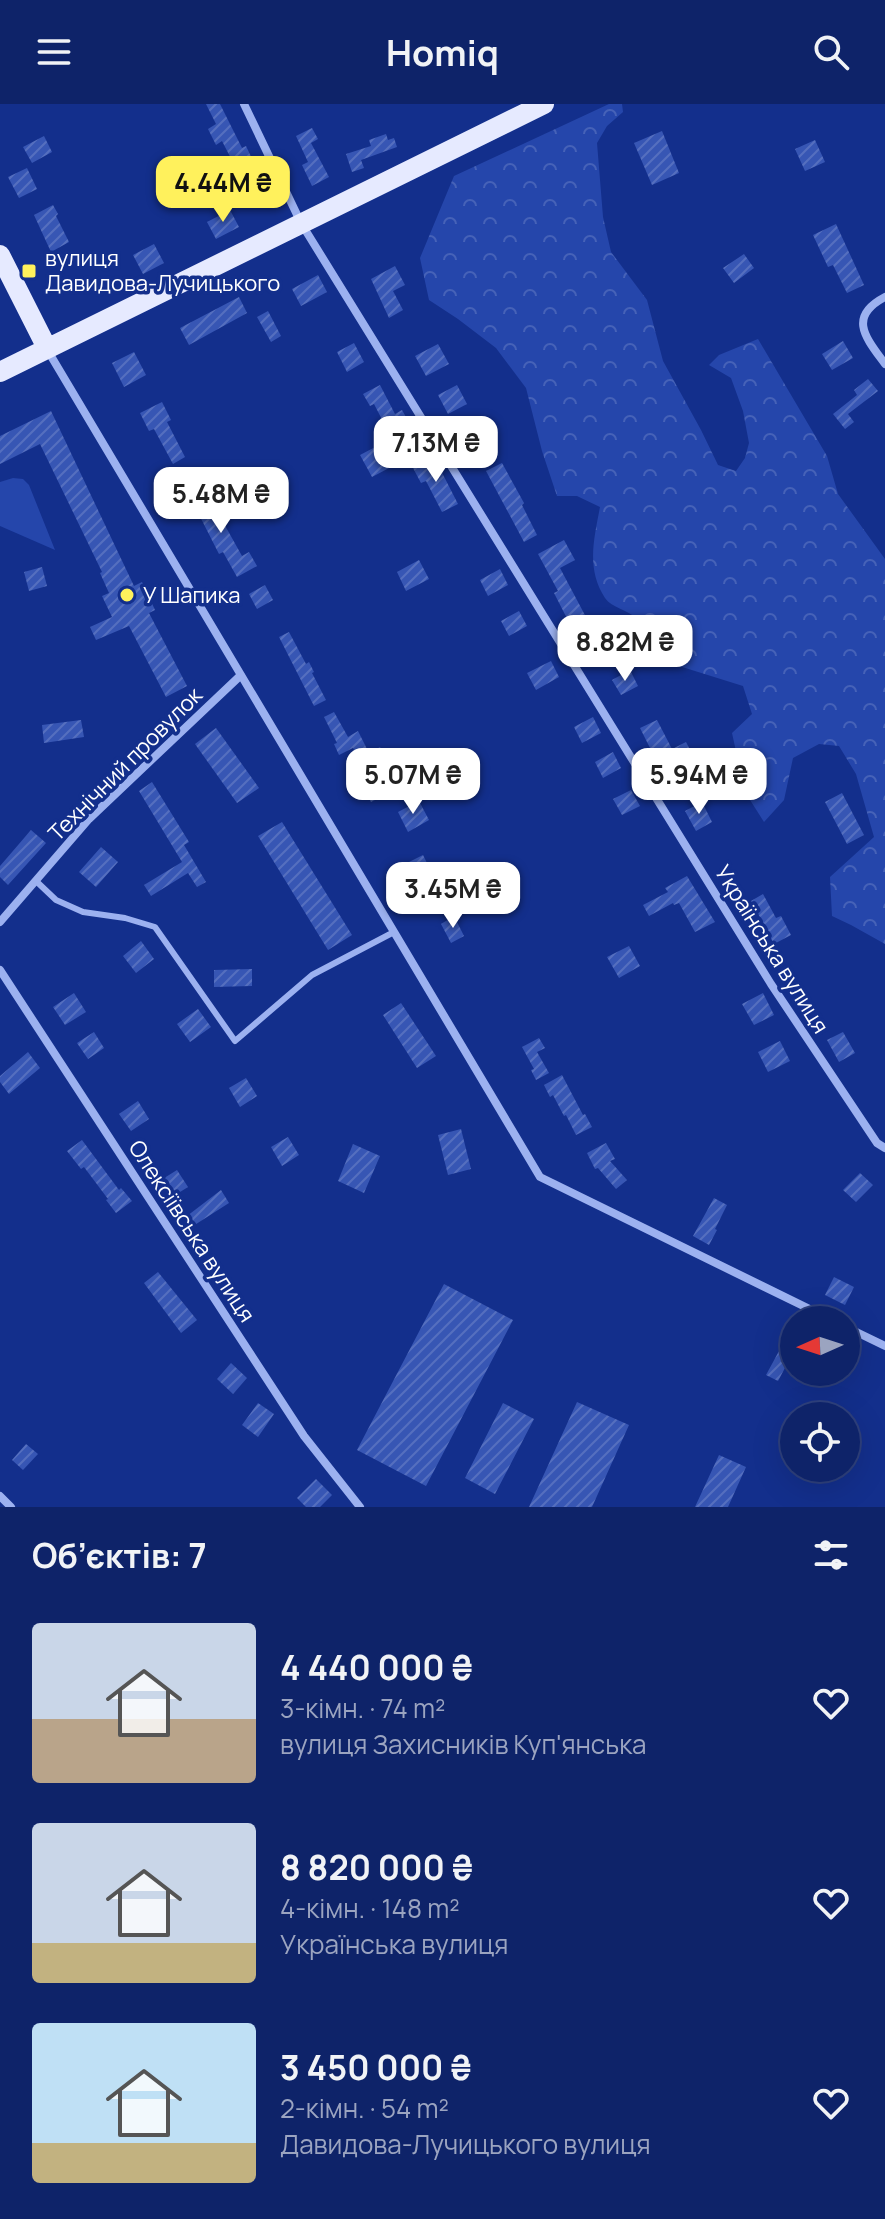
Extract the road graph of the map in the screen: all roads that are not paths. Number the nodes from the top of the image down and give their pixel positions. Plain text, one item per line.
1 (244, 104) edge
2 (544, 104) edge
3 (301, 223) junction
4 (0, 255) edge
5 (885, 297) edge
6 (47, 348) junction
7 (885, 364) edge
8 (0, 372) edge
9 (241, 675) junction
10 (36, 881) junction
11 (0, 922) edge
12 (394, 932) junction
13 (0, 970) edge
14 (885, 1148) edge
15 (803, 1306) edge
16 (860, 1334) edge
17 (885, 1346) edge
18 (0, 1496) edge
19 (11, 1507) edge
20 (360, 1507) edge

1 - 3 street, Українська вулиця
2 - 3 main road
3 - 6 main road
3 - 14 street, Українська вулиця
4 - 6 main road
5 - 7 street
6 - 8 main road
6 - 9 street
9 - 10 street, Технічний провулок
9 - 12 street
10 - 11 street, Технічний провулок
10 - 12 lane
12 - 15 street
13 - 20 street, Олексіївська вулиця
16 - 17 street
18 - 19 street

